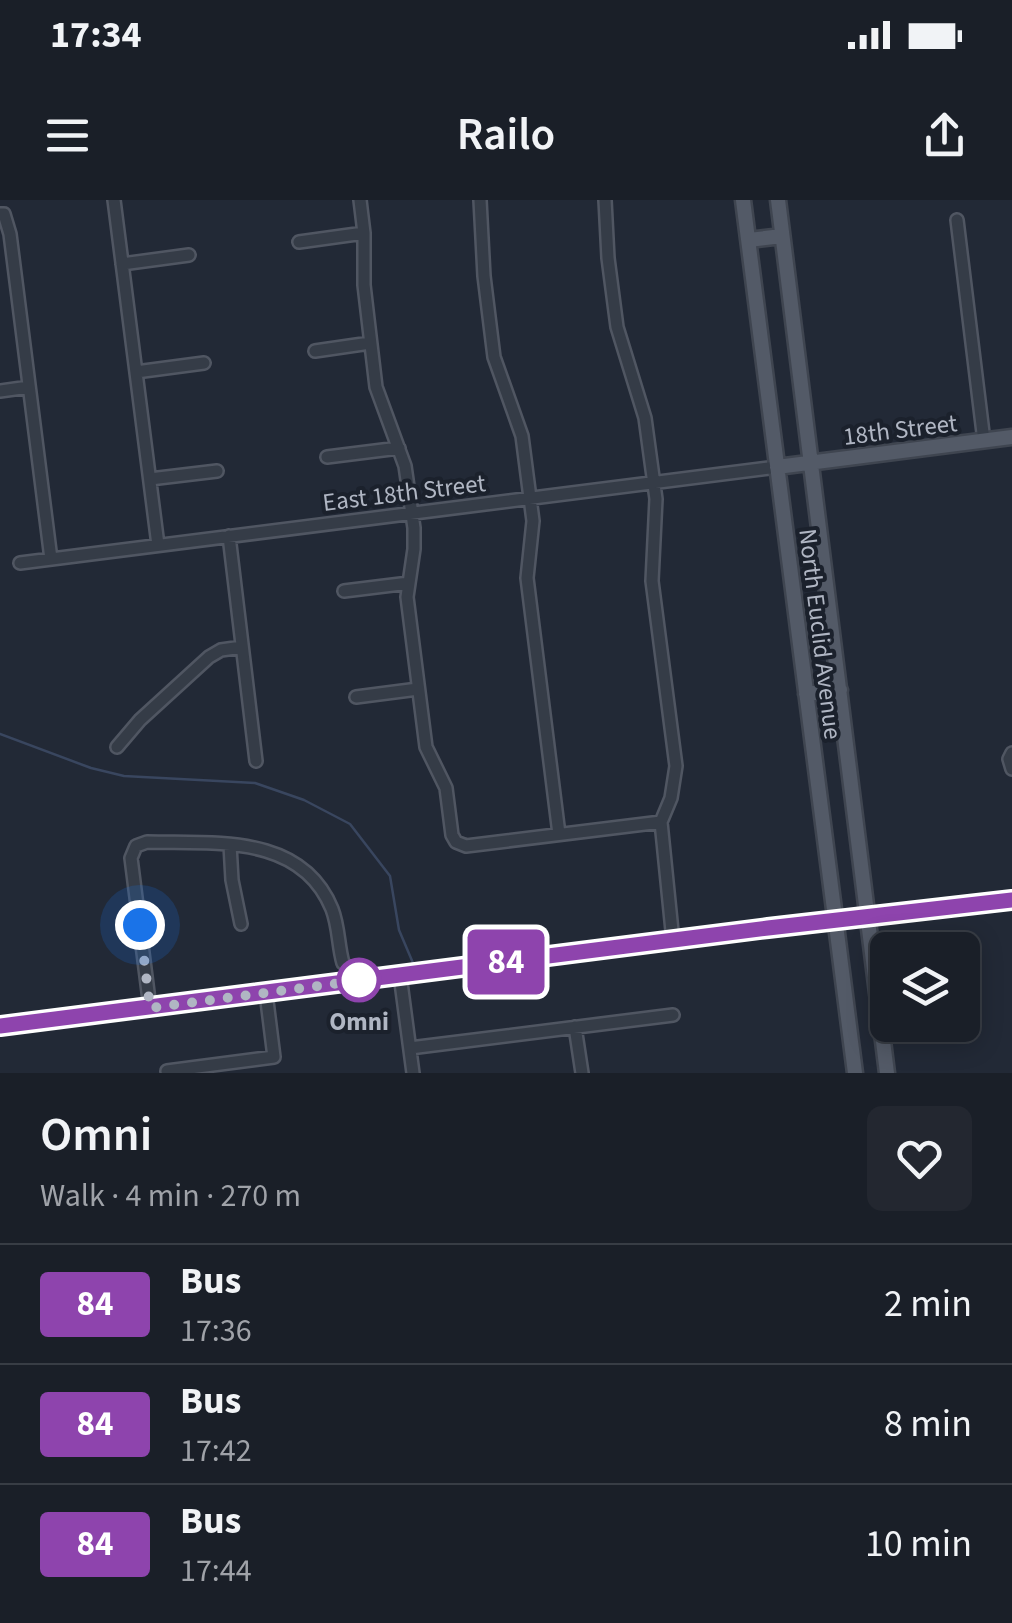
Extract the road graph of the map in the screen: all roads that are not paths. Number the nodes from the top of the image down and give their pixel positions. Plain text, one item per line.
1 (114, 200) edge
2 (360, 200) edge
3 (480, 200) edge
4 (605, 200) edge
5 (744, 200) edge
6 (778, 200) edge
7 (2, 214) edge
8 (956, 220) dead end
9 (364, 233) junction
10 (782, 236) junction
11 (748, 240) junction
12 (299, 242) dead end
13 (189, 255) dead end
14 (122, 264) junction
15 (370, 344) junction
16 (314, 350) dead end
17 (204, 363) dead end
18 (136, 372) junction
19 (29, 387) junction
20 (0, 391) edge
21 (1012, 438) edge
22 (984, 441) junction
23 (398, 448) junction
24 (328, 457) dead end
25 (811, 463) junction
26 (794, 465) joint
27 (777, 467) junction
28 (216, 471) dead end
29 (150, 479) junction
30 (654, 482) junction
31 (530, 498) junction
32 (412, 514) junction
33 (228, 536) junction
34 (158, 545) junction
35 (51, 559) junction
36 (20, 563) dead end
37 (409, 583) junction
38 (344, 590) dead end
39 (242, 646) junction
40 (418, 688) junction
41 (840, 690) junction
42 (806, 694) junction
43 (356, 697) dead end
44 (117, 747) dead end
45 (1012, 754) edge
46 (256, 761) dead end
47 (1012, 769) edge
48 (661, 822) junction
49 (558, 834) junction
50 (230, 845) junction
51 (1012, 900) edge
52 (869, 918) junction
53 (836, 922) junction
54 (241, 924) dead end
55 (673, 940) junction
56 (341, 958) junction
57 (400, 975) junction
58 (364, 980) junction
59 (323, 985) junction
60 (266, 993) junction
61 (150, 1008) junction
62 (673, 1015) dead end
63 (0, 1026) edge
64 (575, 1027) junction
65 (410, 1048) junction
66 (167, 1071) edge
67 (413, 1073) edge
68 (582, 1073) edge
69 (855, 1073) edge
70 (887, 1073) edge

1 - 14 street
2 - 9 street
3 - 31 street
4 - 30 street
5 - 11 main road, North Euclid Avenue
6 - 10 main road, North Euclid Avenue
7 - 19 street
8 - 22 street
9 - 12 street
9 - 15 street
10 - 11 main road
10 - 25 main road, North Euclid Avenue
11 - 27 main road, North Euclid Avenue
13 - 14 street
14 - 18 street
15 - 16 street
15 - 23 street
17 - 18 street
18 - 29 street
19 - 20 street
19 - 35 street
21 - 22 main road, 18th Street
22 - 25 main road, 18th Street
23 - 24 street
23 - 32 street
25 - 26 main road, 18th Street
25 - 41 main road, North Euclid Avenue
26 - 27 main road, East 18th Street
27 - 30 street, East 18th Street
27 - 42 main road, North Euclid Avenue
28 - 29 street
29 - 34 street
30 - 31 street, East 18th Street
30 - 48 street
31 - 32 street, East 18th Street
31 - 49 street
32 - 33 street, East 18th Street
32 - 37 street
33 - 34 street, East 18th Street
33 - 39 street
34 - 35 street, East 18th Street
35 - 36 street, East 18th Street
37 - 38 street
37 - 40 street
39 - 44 street
39 - 46 street
40 - 43 street
40 - 49 street
41 - 42 main road
41 - 52 main road, North Euclid Avenue
42 - 53 main road, North Euclid Avenue
45 - 47 street
48 - 49 street
48 - 55 street
50 - 54 street
50 - 56 street
50 - 61 street
51 - 52 main road
52 - 53 main road
52 - 70 main road, North Euclid Avenue
53 - 55 main road
53 - 69 main road, North Euclid Avenue
55 - 57 main road
56 - 58 street
56 - 59 street
57 - 58 main road
57 - 65 street
58 - 59 main road
59 - 60 main road
60 - 61 main road
60 - 66 street
61 - 63 main road
62 - 64 street
64 - 65 street
64 - 68 street
65 - 67 street

